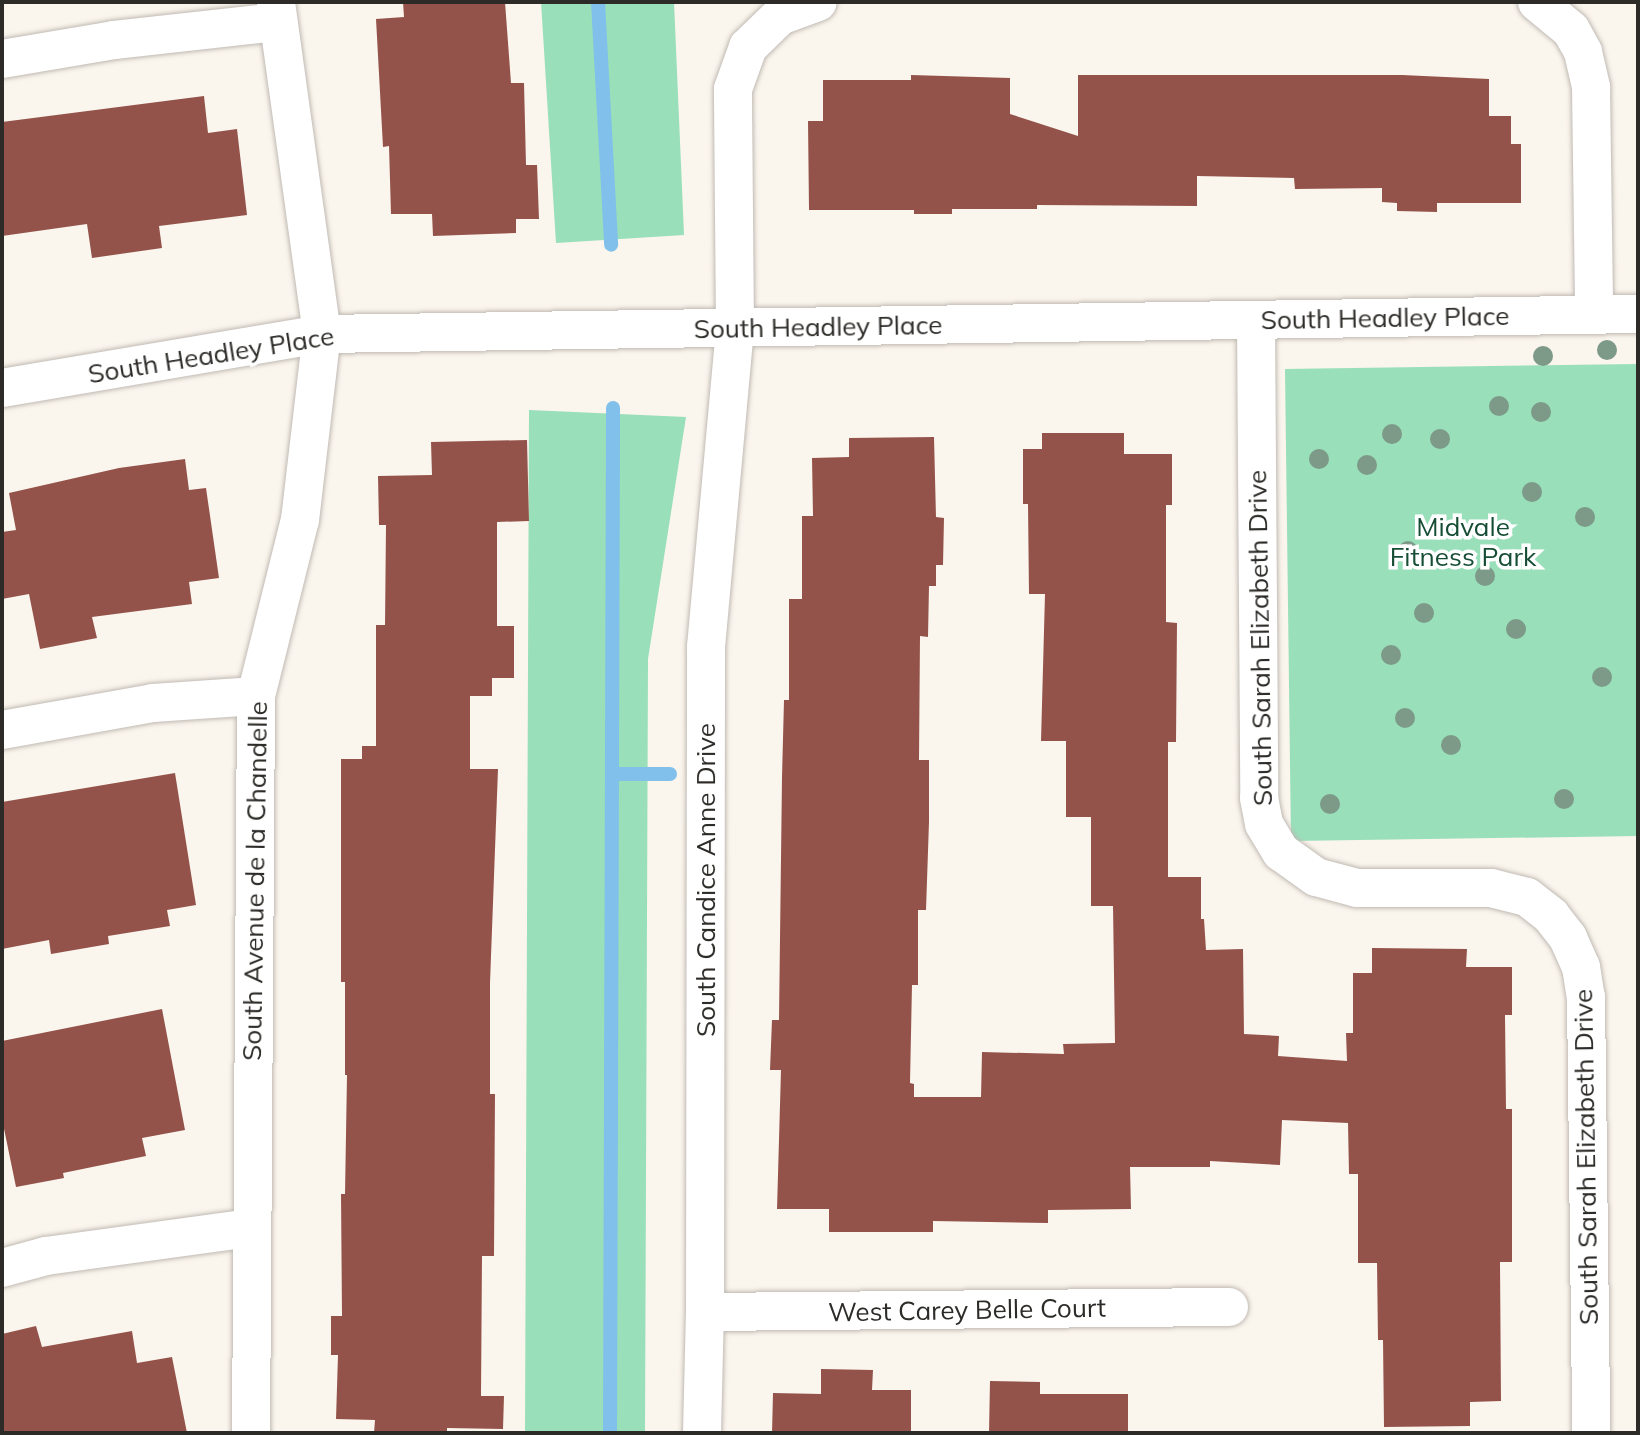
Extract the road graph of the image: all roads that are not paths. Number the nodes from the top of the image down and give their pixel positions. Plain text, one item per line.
1 (818, 2) edge
2 (1537, 2) edge
3 (277, 12) edge
4 (2, 59) edge
5 (1594, 314) junction
6 (1638, 314) edge
7 (1256, 320) junction
8 (735, 328) junction
9 (322, 334) junction
10 (2, 388) edge
11 (256, 696) junction
12 (2, 730) edge
13 (250, 1228) junction
14 (2, 1268) edge
15 (1229, 1307) dead end
16 (705, 1312) junction
17 (251, 1433) edge
18 (702, 1433) edge
19 (1591, 1433) edge

1 - 8 street, South Candice Anne Drive
2 - 5 street
3 - 4 street
3 - 9 street, South Avenue de la Chandelle
5 - 6 street, South Headley Place
5 - 7 street, South Headley Place
7 - 8 street, South Headley Place
7 - 19 street, South Sarah Elizabeth Drive
8 - 9 street, South Headley Place
8 - 16 street, South Candice Anne Drive
9 - 10 street, South Headley Place
9 - 11 street, South Avenue de la Chandelle
11 - 12 street
11 - 13 street, South Avenue de la Chandelle
13 - 14 street
13 - 17 street, South Avenue de la Chandelle
15 - 16 street, West Carey Belle Court
16 - 18 street, South Candice Anne Drive

